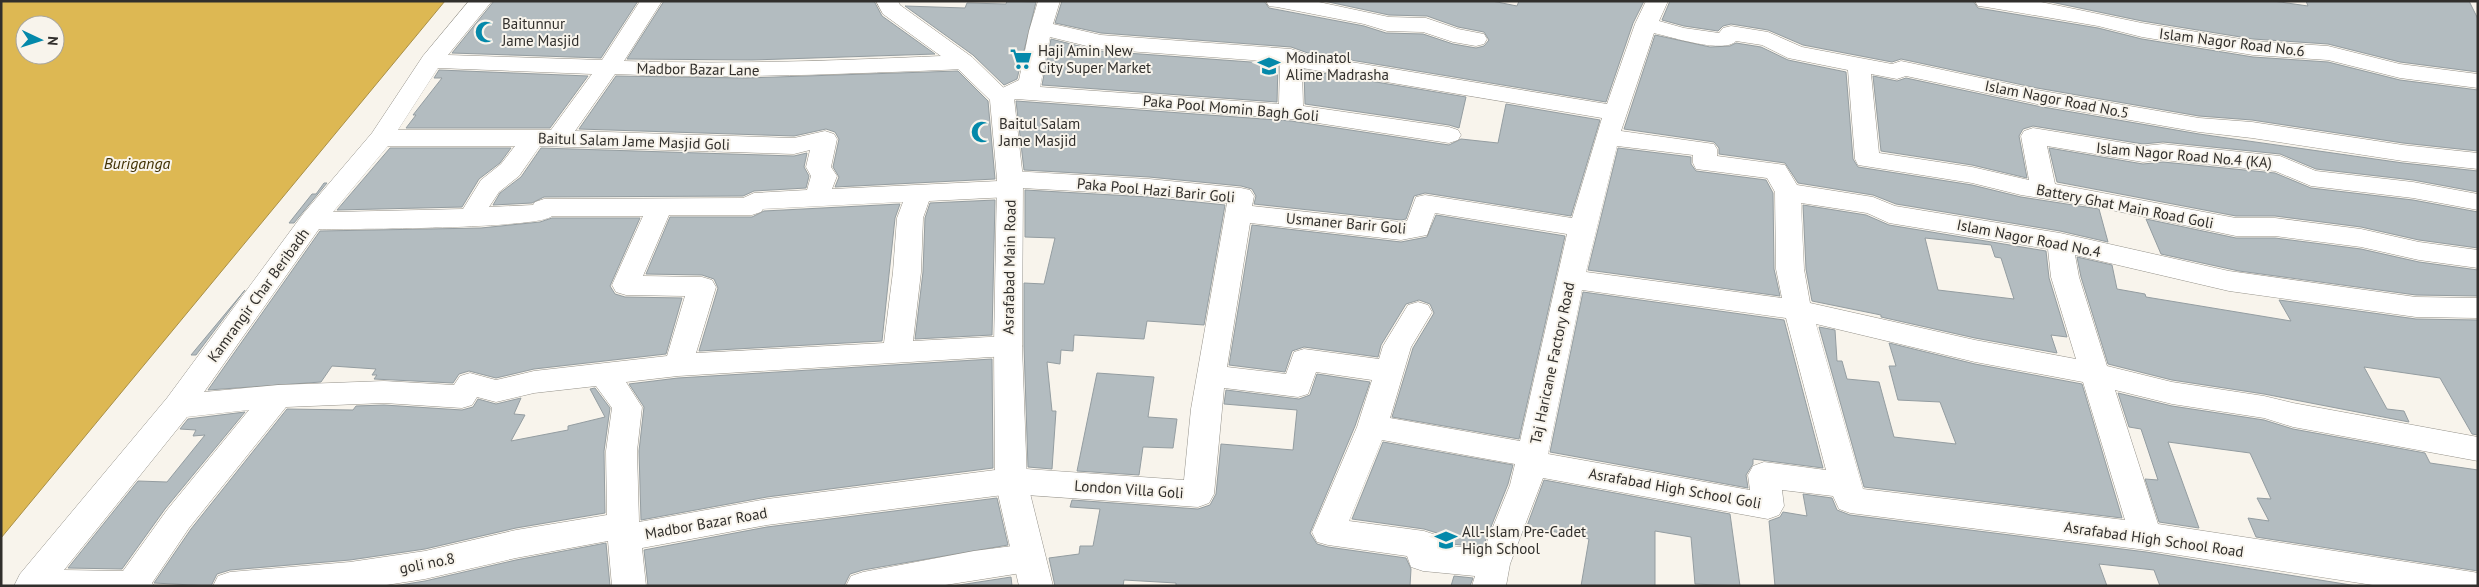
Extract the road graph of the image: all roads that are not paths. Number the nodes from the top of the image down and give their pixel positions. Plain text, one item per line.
1 (481, 1) edge
2 (651, 1) edge
3 (887, 1) edge
4 (1049, 1) edge
5 (1277, 1) edge
6 (1657, 1) edge
7 (1986, 1) edge
8 (1646, 24) junction
9 (1041, 29) junction
10 (1476, 39) dead end
11 (1291, 56) junction
12 (431, 62) junction
13 (964, 62) junction
14 (1859, 65) junction
15 (609, 67) junction
16 (2478, 81) edge
17 (1007, 95) junction
18 (1291, 112) junction
19 (1612, 125) junction
20 (1449, 134) dead end
21 (381, 138) junction
22 (546, 138) junction
23 (1867, 159) junction
24 (2478, 161) edge
25 (1010, 184) junction
26 (2044, 190) junction
27 (919, 192) junction
28 (1788, 192) junction
29 (817, 197) junction
30 (2478, 202) edge
31 (1873, 206) junction
32 (659, 208) junction
33 (1238, 213) junction
34 (470, 218) junction
35 (312, 220) junction
36 (1582, 228) junction
37 (2060, 242) junction
38 (2478, 259) edge
39 (1570, 279) junction
40 (2478, 308) edge
41 (1798, 310) junction
42 (1418, 312) dead end
43 (1008, 346) junction
44 (897, 353) junction
45 (678, 364) junction
46 (1389, 371) junction
47 (604, 374) junction
48 (2097, 374) junction
49 (1211, 376) junction
50 (278, 396) junction
51 (178, 406) junction
52 (1372, 427) junction
53 (2478, 449) edge
54 (1532, 459) junction
55 (1011, 481) junction
56 (1846, 485) junction
57 (624, 531) junction
58 (2146, 536) junction
59 (1032, 572) edge
60 (975, 575) edge
61 (1491, 575) edge
62 (32, 585) edge
63 (132, 586) edge
64 (137, 586) edge
65 (230, 586) edge
66 (628, 586) edge
67 (862, 586) edge
68 (2473, 586) edge

1 - 12 street, Kamrangir Char Beribadh
2 - 15 street
3 - 13 street
4 - 9 street
5 - 10 street
6 - 8 street, Taj Haricane Factory Road
7 - 16 street, Islam Nagor Road No.6
8 - 14 street, Islam Nagor Road No.5
8 - 19 street, Taj Haricane Factory Road
9 - 11 street
9 - 17 street
11 - 18 street
11 - 19 street
12 - 15 street, Madbor Bazar Lane
12 - 21 street, Kamrangir Char Beribadh
13 - 15 street, Madbor Bazar Lane
13 - 17 street
14 - 23 street
14 - 24 street, Islam Nagor Road No.5
15 - 22 street
17 - 18 street, Paka Pool Momin Bagh Goli
17 - 25 street, Asrafabad Main Road
18 - 20 street, Paka Pool Momin Bagh Goli
19 - 28 street
19 - 36 street, Taj Haricane Factory Road
21 - 22 street, Baitul Salam Jame Masjid Goli
21 - 35 street, Kamrangir Char Beribadh
22 - 29 street, Baitul Salam Jame Masjid Goli
22 - 34 street
23 - 26 street, Battery Ghat Main Road Goli
23 - 31 street
25 - 27 street
25 - 33 street, Paka Pool Hazi Barir Goli
25 - 43 street, Asrafabad Main Road
26 - 30 street, Islam Nagor Road No.4 (KA)
26 - 38 street, Battery Ghat Main Road Goli
27 - 29 street
27 - 44 street
28 - 31 street, Islam Nagor Road No.4
28 - 41 street
29 - 32 street
31 - 37 street, Islam Nagor Road No.4
32 - 34 street
32 - 45 street
33 - 36 street, Usmaner Barir Goli
33 - 49 street, Paka Pool Hazi Barir Goli
34 - 35 street
35 - 51 street, Kamrangir Char Beribadh
36 - 39 street, Taj Haricane Factory Road
37 - 40 street, Islam Nagor Road No.4
37 - 48 street
39 - 41 street
39 - 54 street, Taj Haricane Factory Road
41 - 48 street
41 - 56 street
42 - 46 street
43 - 44 street
43 - 55 street, Asrafabad Main Road
44 - 45 street
45 - 47 street
46 - 49 street
46 - 52 street
47 - 50 street
47 - 57 street
48 - 53 street
48 - 58 street
49 - 55 street, London Villa Goli
50 - 51 street
50 - 63 street
51 - 62 street, Kamrangir Char Beribadh
52 - 54 street
52 - 61 street
54 - 56 street, Asrafabad High School Goli
54 - 61 street, Taj Haricane Factory Road
55 - 57 street, Madbor Bazar Road
55 - 59 street, Asrafabad Main Road
56 - 58 street, Asrafabad High School Road
57 - 65 street, goli no.8
57 - 66 street
58 - 68 street, Asrafabad High School Road
59 - 60 street
60 - 67 street
62 - 63 street
63 - 64 street

